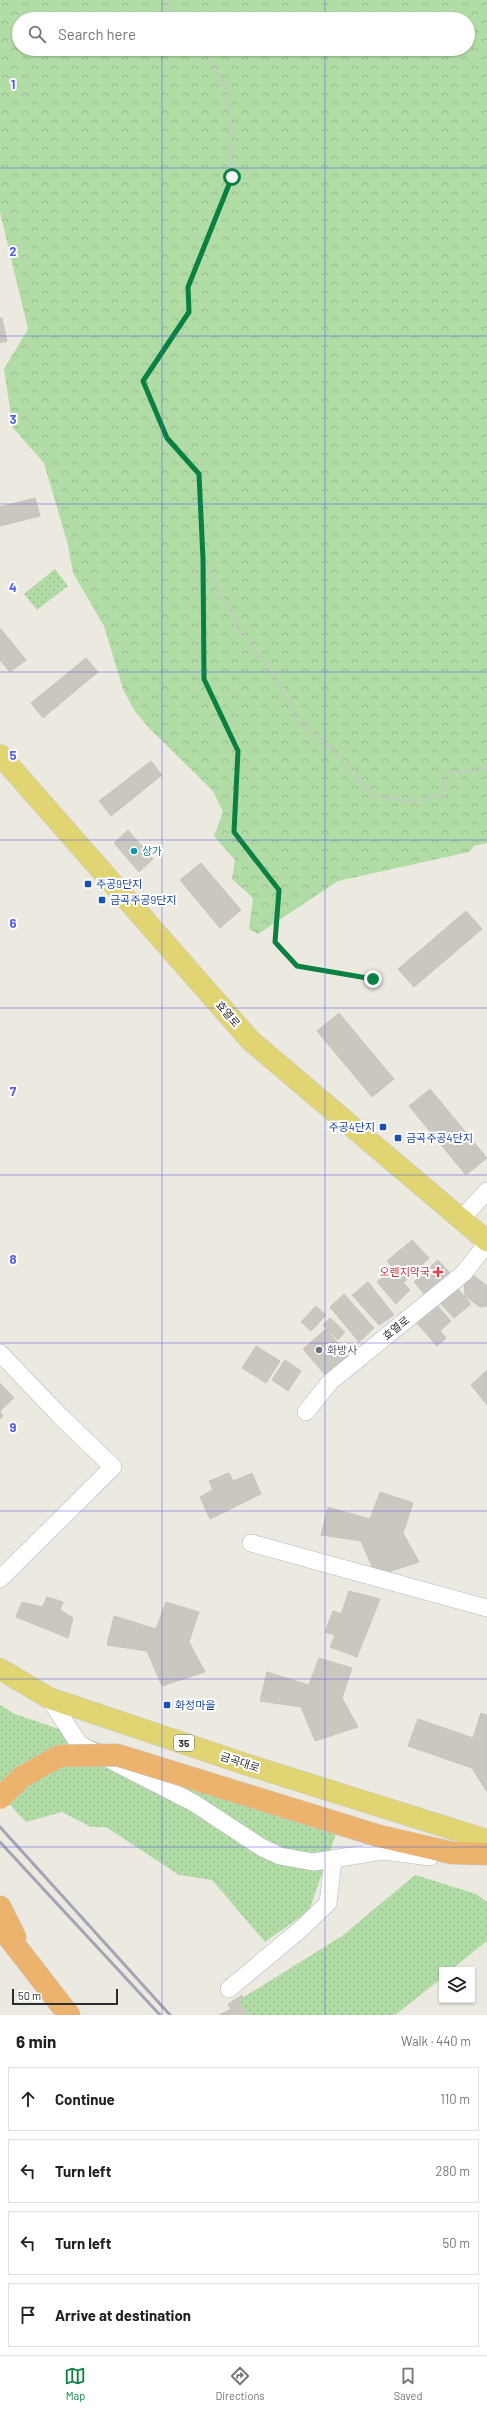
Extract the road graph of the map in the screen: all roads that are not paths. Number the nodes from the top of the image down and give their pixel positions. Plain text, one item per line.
1 (0, 756) edge
2 (487, 1191) edge
3 (461, 1219) junction
4 (487, 1242) edge
5 (0, 1353) edge
6 (306, 1412) dead end
7 (251, 1543) dead end
8 (0, 1578) edge
9 (487, 1608) edge
10 (0, 1668) edge
11 (49, 1698) junction
12 (0, 1798) edge
13 (486, 1850) edge
14 (333, 1860) junction
15 (0, 1907) edge
16 (0, 1926) edge
17 (28, 1963) junction
18 (229, 1988) dead end
19 (69, 2015) edge

1 - 3 main road, 효열로
2 - 3 street
3 - 4 main road, 효열로
4 - 6 street, 효열로
5 - 8 street
7 - 9 street
10 - 11 main road, 금곡대로 / 35
11 - 13 main road, 금곡대로 / 35
11 - 14 street
12 - 13 highway, bridge
13 - 14 street
14 - 18 street
15 - 17 highway
16 - 17 highway
17 - 19 highway

